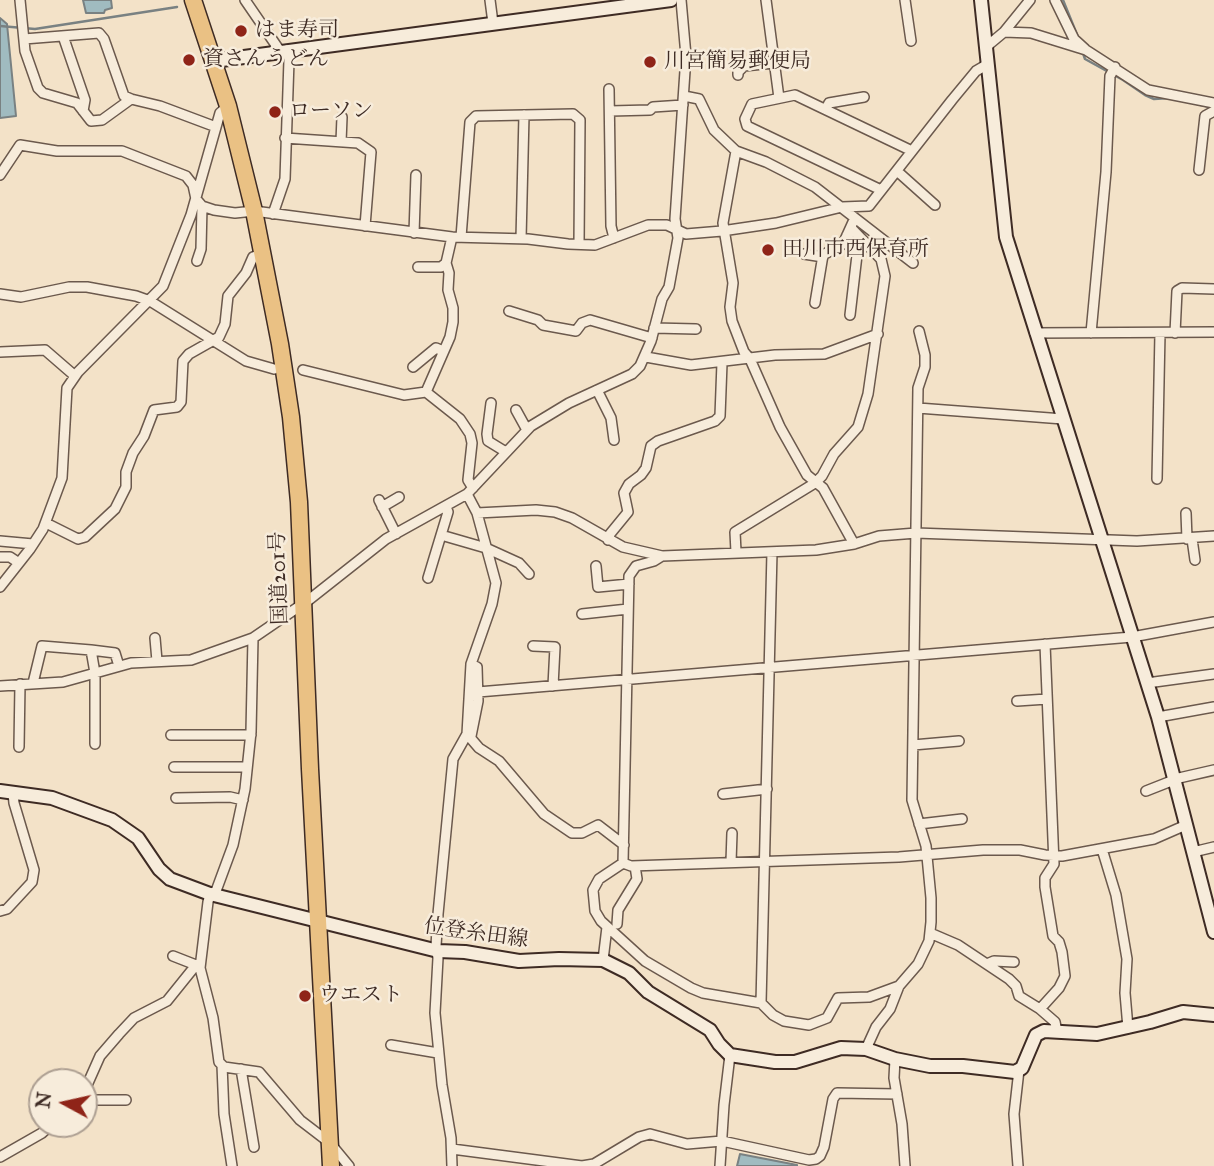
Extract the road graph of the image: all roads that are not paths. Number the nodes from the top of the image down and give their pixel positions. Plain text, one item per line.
1 (20, 0) edge
2 (192, 0) edge
3 (204, 0) edge
4 (244, 0) edge
5 (490, 0) edge
6 (671, 0) edge
7 (681, 0) edge
8 (766, 0) edge
9 (905, 0) edge
10 (981, 0) edge
11 (1030, 0) edge
12 (1055, 0) edge
13 (493, 23) junction
14 (1003, 32) junction
15 (63, 36) junction
16 (24, 39) junction
17 (911, 41) dead end
18 (986, 47) junction
19 (1086, 50) junction
20 (284, 51) junction
21 (219, 60) junction
22 (774, 63) junction
23 (988, 64) junction
24 (1115, 67) junction
25 (738, 75) dead end
26 (609, 89) dead end
27 (864, 97) dead end
28 (779, 98) junction
29 (131, 99) junction
30 (683, 101) junction
31 (1214, 103) edge
32 (228, 106) junction
33 (826, 109) junction
34 (83, 111) junction
35 (610, 111) junction
36 (1214, 111) edge
37 (524, 115) junction
38 (342, 117) dead end
39 (216, 127) junction
40 (285, 138) junction
41 (341, 142) junction
42 (736, 151) junction
43 (912, 151) junction
44 (1199, 170) dead end
45 (897, 171) junction
46 (0, 175) edge
47 (416, 175) dead end
48 (881, 191) junction
49 (199, 203) junction
50 (935, 205) dead end
51 (842, 207) junction
52 (264, 213) junction
53 (855, 218) junction
54 (365, 226) junction
55 (676, 228) junction
56 (725, 230) junction
57 (849, 232) junction
58 (414, 233) junction
59 (457, 237) junction
60 (614, 238) junction
61 (521, 239) junction
62 (579, 244) junction
63 (262, 254) junction
64 (804, 254) dead end
65 (823, 257) junction
66 (197, 261) dead end
67 (913, 262) dead end
68 (446, 263) junction
69 (418, 267) dead end
70 (1214, 289) edge
71 (0, 294) edge
72 (150, 301) junction
73 (815, 303) dead end
74 (509, 311) dead end
75 (850, 315) dead end
76 (696, 329) dead end
77 (919, 331) dead end
78 (1214, 332) edge
79 (653, 333) junction
80 (1035, 333) junction
81 (1091, 333) junction
82 (1160, 333) junction
83 (1175, 333) junction
84 (878, 334) junction
85 (211, 340) junction
86 (443, 351) junction
87 (0, 352) edge
88 (646, 357) junction
89 (750, 359) junction
90 (722, 363) junction
91 (413, 367) dead end
92 (274, 369) dead end
93 (303, 370) dead end
94 (75, 376) junction
95 (597, 390) junction
96 (426, 392) junction
97 (491, 403) dead end
98 (918, 408) junction
99 (516, 410) dead end
100 (1063, 419) junction
101 (527, 430) junction
102 (614, 440) dead end
103 (506, 452) junction
104 (1157, 479) dead end
105 (815, 483) junction
106 (470, 491) junction
107 (399, 497) dead end
108 (446, 507) junction
109 (477, 513) junction
110 (1186, 513) dead end
111 (46, 523) junction
112 (916, 533) junction
113 (396, 534) junction
114 (441, 535) junction
115 (1214, 536) edge
116 (1102, 539) junction
117 (1190, 539) junction
118 (608, 540) junction
119 (0, 541) edge
120 (33, 544) junction
121 (854, 544) junction
122 (486, 548) junction
123 (736, 552) junction
124 (772, 552) junction
125 (662, 556) junction
126 (0, 557) edge
127 (1195, 560) dead end
128 (19, 563) junction
129 (596, 566) dead end
130 (528, 574) dead end
131 (428, 578) dead end
132 (629, 584) junction
133 (0, 587) edge
134 (306, 601) junction
135 (628, 609) junction
136 (582, 614) dead end
137 (1214, 622) edge
138 (1132, 637) junction
139 (155, 638) dead end
140 (253, 638) junction
141 (1045, 644) junction
142 (533, 646) dead end
143 (90, 650) junction
144 (914, 656) junction
145 (157, 661) junction
146 (471, 664) junction
147 (119, 666) junction
148 (770, 668) junction
149 (94, 673) junction
150 (1214, 674) edge
151 (627, 681) junction
152 (33, 683) junction
153 (1147, 683) junction
154 (20, 684) junction
155 (0, 686) edge
156 (553, 687) junction
157 (478, 692) junction
158 (1047, 699) junction
159 (1017, 701) dead end
160 (1214, 707) edge
161 (1158, 717) junction
162 (171, 735) dead end
163 (251, 735) junction
164 (469, 736) junction
165 (959, 741) dead end
166 (95, 744) dead end
167 (913, 745) junction
168 (19, 747) dead end
169 (174, 767) dead end
170 (247, 767) junction
171 (1214, 770) edge
172 (1174, 781) junction
173 (767, 789) junction
174 (1146, 790) dead end
175 (7, 792) edge
176 (723, 794) dead end
177 (176, 798) dead end
178 (243, 800) junction
179 (962, 819) dead end
180 (919, 824) junction
181 (1186, 825) junction
182 (732, 833) dead end
183 (624, 845) junction
184 (1214, 847) edge
185 (1102, 849) junction
186 (1193, 852) junction
187 (927, 854) junction
188 (1054, 856) junction
189 (765, 861) junction
190 (730, 862) junction
191 (623, 863) junction
192 (635, 866) junction
193 (210, 894) junction
194 (0, 911) edge
195 (324, 921) junction
196 (617, 924) dead end
197 (1213, 926) edge
198 (607, 927) junction
199 (930, 933) junction
200 (438, 951) junction
201 (173, 956) dead end
202 (603, 960) junction
203 (1014, 962) dead end
204 (198, 964) junction
205 (987, 964) junction
206 (899, 986) junction
207 (761, 1003) junction
208 (1040, 1009) junction
209 (1214, 1015) edge
210 (1128, 1028) junction
211 (1057, 1032) junction
212 (391, 1045) dead end
213 (866, 1049) junction
214 (438, 1053) junction
215 (730, 1055) junction
216 (895, 1059) junction
217 (222, 1065) junction
218 (95, 1068) edge
219 (241, 1069) junction
220 (1019, 1070) junction
221 (897, 1094) junction
222 (98, 1100) edge
223 (126, 1100) dead end
224 (33, 1138) edge
225 (722, 1141) junction
226 (330, 1143) junction
227 (254, 1147) dead end
228 (452, 1149) junction
229 (0, 1157) edge
230 (341, 1164) edge
231 (232, 1166) edge
232 (452, 1166) edge
233 (720, 1166) edge
234 (905, 1166) edge
235 (1017, 1166) edge

1 - 16 street
2 - 21 highway, 国道201号
3 - 21 highway, 国道201号
4 - 20 street
5 - 13 street
6 - 13 street
7 - 30 street
8 - 22 street
9 - 17 street
10 - 18 street
11 - 14 street
12 - 19 street
13 - 20 street
14 - 18 street
14 - 19 street
15 - 16 street
15 - 29 street
15 - 34 street
16 - 34 street
18 - 23 street
19 - 24 street
20 - 21 street
20 - 40 street
21 - 32 highway, 国道201号
21 - 52 highway, 国道201号
22 - 25 street
22 - 28 street
23 - 43 street
23 - 80 street
24 - 31 street
24 - 81 street
26 - 35 street
27 - 33 street
28 - 33 street
28 - 48 street
29 - 34 street
29 - 39 street
30 - 35 street
30 - 42 street
30 - 55 street
32 - 39 street
32 - 52 highway, 国道201号
33 - 43 street
35 - 60 street
36 - 44 street
37 - 59 street
37 - 61 street
37 - 62 street
38 - 41 street
39 - 49 street
40 - 41 street
40 - 52 street
41 - 54 street
42 - 51 street
42 - 56 street
43 - 45 street
45 - 48 street
45 - 50 street
46 - 49 street
47 - 58 street
48 - 51 street
49 - 52 street
49 - 66 street
49 - 72 street
51 - 53 street
51 - 56 street
52 - 54 street
52 - 63 highway, 国道201号
52 - 134 highway, 国道201号
53 - 57 street
53 - 67 street
54 - 58 street
55 - 56 street
55 - 60 street
55 - 79 street
56 - 89 street
57 - 65 street
57 - 75 street
57 - 84 street
58 - 59 street
59 - 61 street
59 - 68 street
60 - 62 street
61 - 62 street
63 - 85 street
63 - 134 highway, 国道201号
64 - 65 street
65 - 73 street
68 - 69 street
68 - 86 street
70 - 83 street
71 - 72 street
72 - 85 street
72 - 94 street
74 - 79 street
76 - 79 street
77 - 98 street
78 - 83 street
79 - 88 street
80 - 81 street
80 - 100 street
81 - 82 street
82 - 83 street
82 - 104 street
84 - 89 street
84 - 105 street
85 - 92 street
85 - 111 street
86 - 91 street
86 - 96 street
87 - 94 street
88 - 90 street
88 - 95 street
89 - 90 street
89 - 105 street
90 - 118 street
93 - 96 street
94 - 111 street
95 - 101 street
95 - 102 street
96 - 106 street
97 - 103 street
98 - 100 street
98 - 112 street
99 - 101 street
100 - 116 street
101 - 103 street
103 - 106 street
105 - 121 street
105 - 123 street
106 - 108 street
106 - 109 street
107 - 113 street
108 - 113 street
108 - 114 street
109 - 118 street
109 - 122 street
110 - 117 street
111 - 120 street
112 - 116 street
112 - 121 street
112 - 144 street
113 - 134 street
114 - 122 street
114 - 131 street
115 - 117 street
116 - 117 street
116 - 138 street
117 - 127 street
118 - 125 street
119 - 120 street
120 - 128 street
121 - 124 street
122 - 130 street
122 - 146 street
123 - 124 street
123 - 125 street
124 - 148 street
125 - 132 street
126 - 128 street
128 - 133 street
129 - 132 street
132 - 135 street
134 - 140 street
134 - 195 highway, 国道201号
135 - 136 street
135 - 151 street
137 - 138 street
138 - 141 street
138 - 153 street
139 - 145 street
140 - 145 street
140 - 163 street
141 - 144 street
141 - 158 street
142 - 156 street
143 - 147 street
143 - 149 street
143 - 152 street
144 - 148 street
144 - 167 street
145 - 147 street
146 - 157 street
146 - 164 street
147 - 149 street
148 - 151 street
148 - 173 street
149 - 152 street
149 - 166 street
150 - 153 street
151 - 156 street
151 - 183 street
152 - 154 street
153 - 161 street
154 - 155 street
154 - 168 street
156 - 157 street
157 - 164 street
158 - 159 street
158 - 188 street
160 - 161 street
161 - 172 street
162 - 163 street
163 - 170 street
164 - 183 street
164 - 200 street
165 - 167 street
167 - 180 street
169 - 170 street
170 - 178 street
171 - 172 street
172 - 174 street
172 - 181 street
173 - 176 street
173 - 189 street
175 - 193 street, 位登糸田線
175 - 194 street
177 - 178 street
178 - 193 street
179 - 180 street
180 - 187 street
181 - 185 street
181 - 186 street
182 - 190 street
183 - 191 street
184 - 186 street
185 - 188 street
185 - 210 street
186 - 197 street
187 - 188 street
187 - 189 street
187 - 199 street
188 - 208 street
189 - 190 street
189 - 207 street
190 - 192 street
191 - 192 street
191 - 198 street
192 - 196 street
193 - 195 street, 位登糸田線
193 - 204 street
195 - 200 street, 位登糸田線
195 - 226 highway, 国道201号
195 - 230 highway, 国道201号
198 - 202 street
198 - 207 street
199 - 205 street
199 - 206 street
200 - 202 street, 位登糸田線
200 - 214 street
201 - 204 street
202 - 215 street, 位登糸田線
203 - 205 street
204 - 217 street
204 - 218 street
205 - 208 street
206 - 207 street
206 - 213 street
208 - 211 street
209 - 210 street
210 - 211 street
211 - 220 street
212 - 214 street
213 - 215 street
213 - 216 street
214 - 228 street
215 - 225 street
216 - 220 street
216 - 221 street
217 - 219 street
217 - 231 street
219 - 226 street
219 - 227 street
220 - 235 street
221 - 225 street
221 - 234 street
222 - 223 street
224 - 229 street
225 - 228 street
225 - 233 street
226 - 230 highway, 国道201号
228 - 232 street

